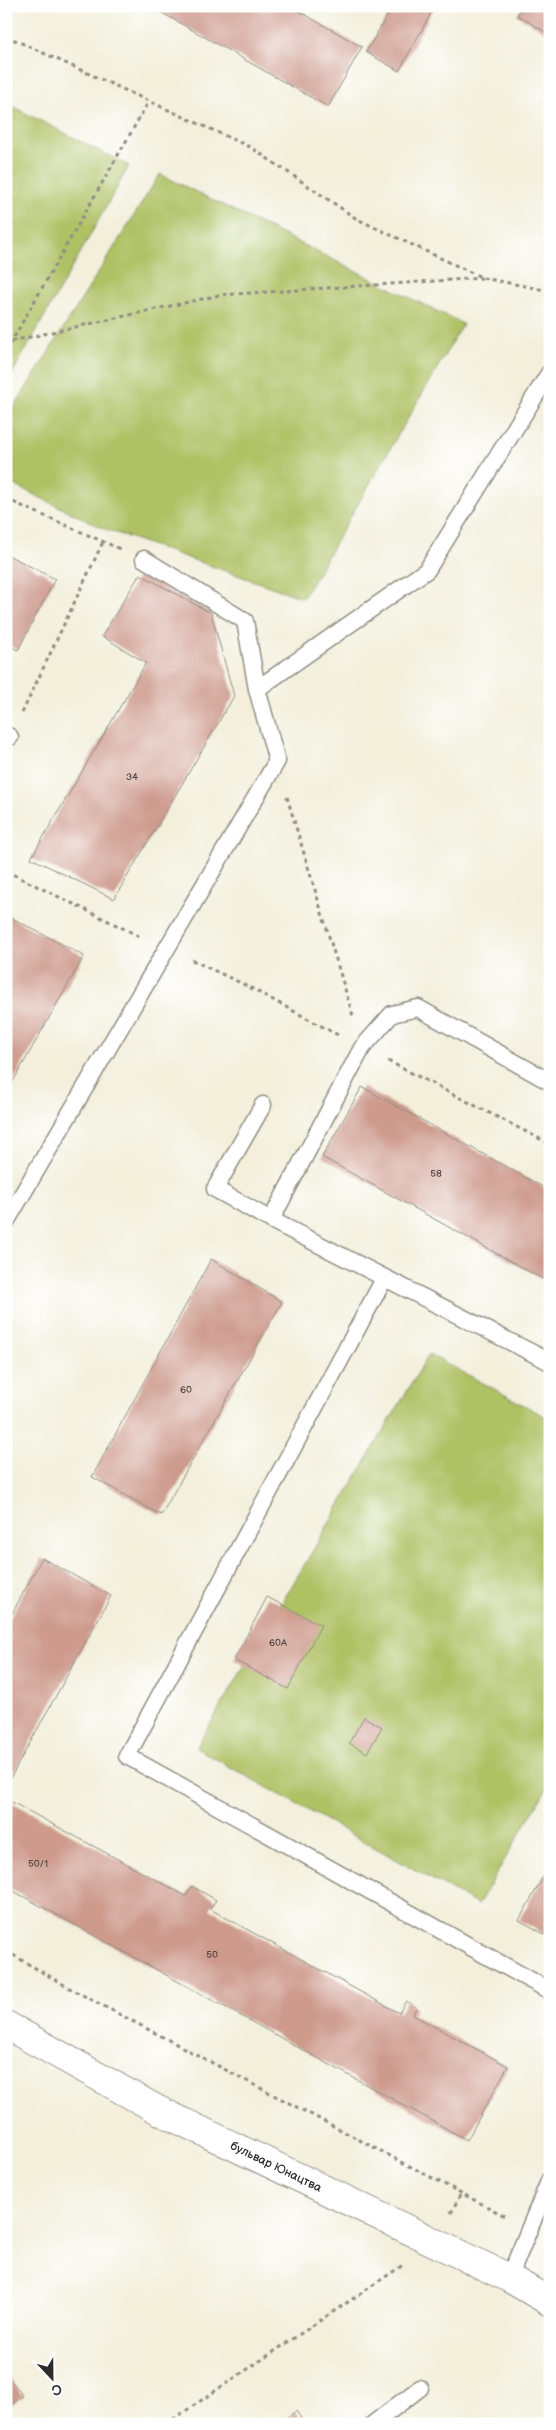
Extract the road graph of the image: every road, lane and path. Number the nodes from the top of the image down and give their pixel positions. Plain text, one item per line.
1 (6, 36) edge
2 (149, 101) junction
3 (483, 278) junction
4 (550, 291) edge
5 (12, 341) junction
6 (6, 351) edge
7 (550, 372) edge
8 (6, 498) edge
9 (103, 542) junction
10 (144, 559) joint
11 (257, 689) junction
12 (8, 736) edge
13 (277, 761) junction
14 (6, 871) edge
15 (165, 948) junction
16 (362, 1048) junction
17 (550, 1082) edge
18 (262, 1105) dead end
19 (550, 1144) edge
20 (270, 1220) junction
21 (6, 1222) edge
22 (384, 1279) junction
23 (550, 1362) edge
24 (6, 1952) edge
25 (550, 1991) edge
26 (6, 2025) edge
27 (550, 2179) edge
28 (461, 2193) junction
29 (530, 2230) junction
30 (436, 2243) junction
31 (509, 2278) junction
32 (550, 2302) edge
33 (420, 2388) dead end
34 (166, 2424) edge
35 (372, 2424) edge

1 - 2 path
2 - 3 path
2 - 5 path
3 - 4 path
3 - 5 path
5 - 6 path
7 - 11 lane
8 - 9 path
9 - 10 path
9 - 12 path
10 - 11 lane
11 - 13 lane
13 - 15 lane
13 - 16 path
14 - 15 path
15 - 16 path
15 - 21 lane
16 - 17 lane
16 - 19 path
16 - 20 lane
18 - 20 lane
20 - 22 lane
22 - 23 lane
22 - 25 lane
24 - 28 path
26 - 30 street, бульвар Юнацтва
27 - 29 lane
28 - 29 path
28 - 30 path
29 - 31 lane
30 - 31 street, бульвар Юнацтва
30 - 34 path
31 - 32 street, бульвар Юнацтва
33 - 35 lane

